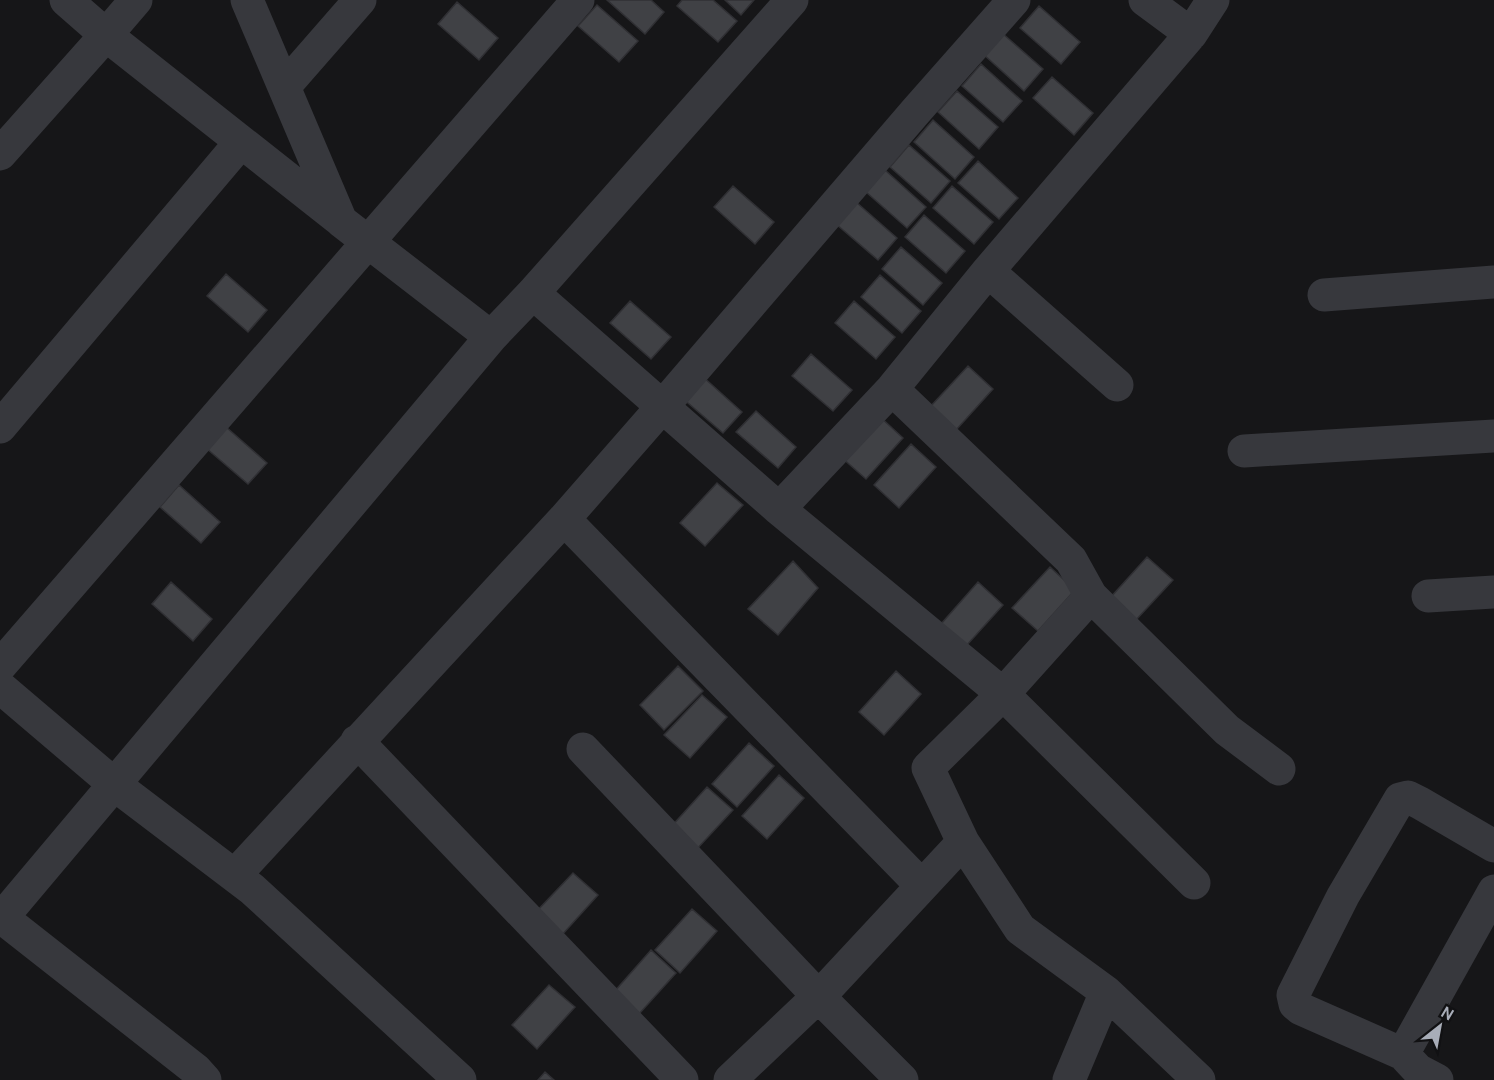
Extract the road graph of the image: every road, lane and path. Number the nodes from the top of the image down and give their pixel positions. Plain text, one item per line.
1 (66, 0) edge
2 (136, 0) edge
3 (247, 0) edge
4 (360, 0) edge
5 (578, 0) edge
6 (792, 0) edge
7 (1014, 0) edge
8 (1145, 0) edge
9 (1213, 0) edge
10 (1191, 34) junction
11 (106, 35) junction
12 (284, 87) junction
13 (241, 142) junction
14 (0, 154) edge
15 (342, 221) junction
16 (368, 242) junction
17 (988, 271) junction
18 (1494, 282) edge
19 (533, 293) junction
20 (1324, 295) dead end
21 (491, 337) junction
22 (1117, 385) dead end
23 (892, 389) junction
24 (662, 407) junction
25 (0, 427) edge
26 (1494, 436) edge
27 (1244, 451) dead end
28 (779, 509) junction
29 (564, 519) junction
30 (1494, 592) edge
31 (1091, 596) junction
32 (1428, 596) dead end
33 (0, 666) edge
34 (0, 687) edge
35 (1003, 694) junction
36 (357, 741) junction
37 (583, 749) dead end
38 (1279, 769) dead end
39 (115, 784) junction
40 (963, 842) junction
41 (1494, 846) edge
42 (235, 875) junction
43 (1194, 883) dead end
44 (922, 886) junction
45 (1494, 891) edge
46 (1, 918) edge
47 (1106, 992) junction
48 (818, 996) junction
49 (1403, 1054) junction
50 (205, 1080) edge
51 (460, 1080) edge
52 (682, 1080) edge
53 (730, 1080) edge
54 (902, 1080) edge
55 (1069, 1080) edge
56 (1199, 1080) edge
57 (1437, 1080) edge

1 - 11 street
2 - 11 street
3 - 12 street
4 - 12 street
5 - 16 street
6 - 19 street
7 - 24 street
8 - 10 street
9 - 10 street
10 - 17 street
11 - 13 street
11 - 14 street
12 - 15 street
13 - 15 street
13 - 25 street
15 - 16 street
16 - 21 street
16 - 33 street
17 - 22 street
17 - 23 street
18 - 20 street
19 - 21 street
19 - 24 street
21 - 39 street
23 - 28 street
23 - 31 street
24 - 28 street
24 - 29 street
26 - 27 street
28 - 35 street
29 - 36 street
29 - 44 street
30 - 32 street
31 - 35 street
31 - 38 street
34 - 39 street
35 - 40 street
35 - 43 street
36 - 42 street
36 - 52 street
37 - 48 street
39 - 42 street
39 - 46 street
40 - 44 street
40 - 47 street
41 - 49 street
42 - 51 street
44 - 48 street
45 - 49 street
46 - 50 street
47 - 55 street
47 - 56 street
48 - 53 street
48 - 54 street
49 - 57 street

